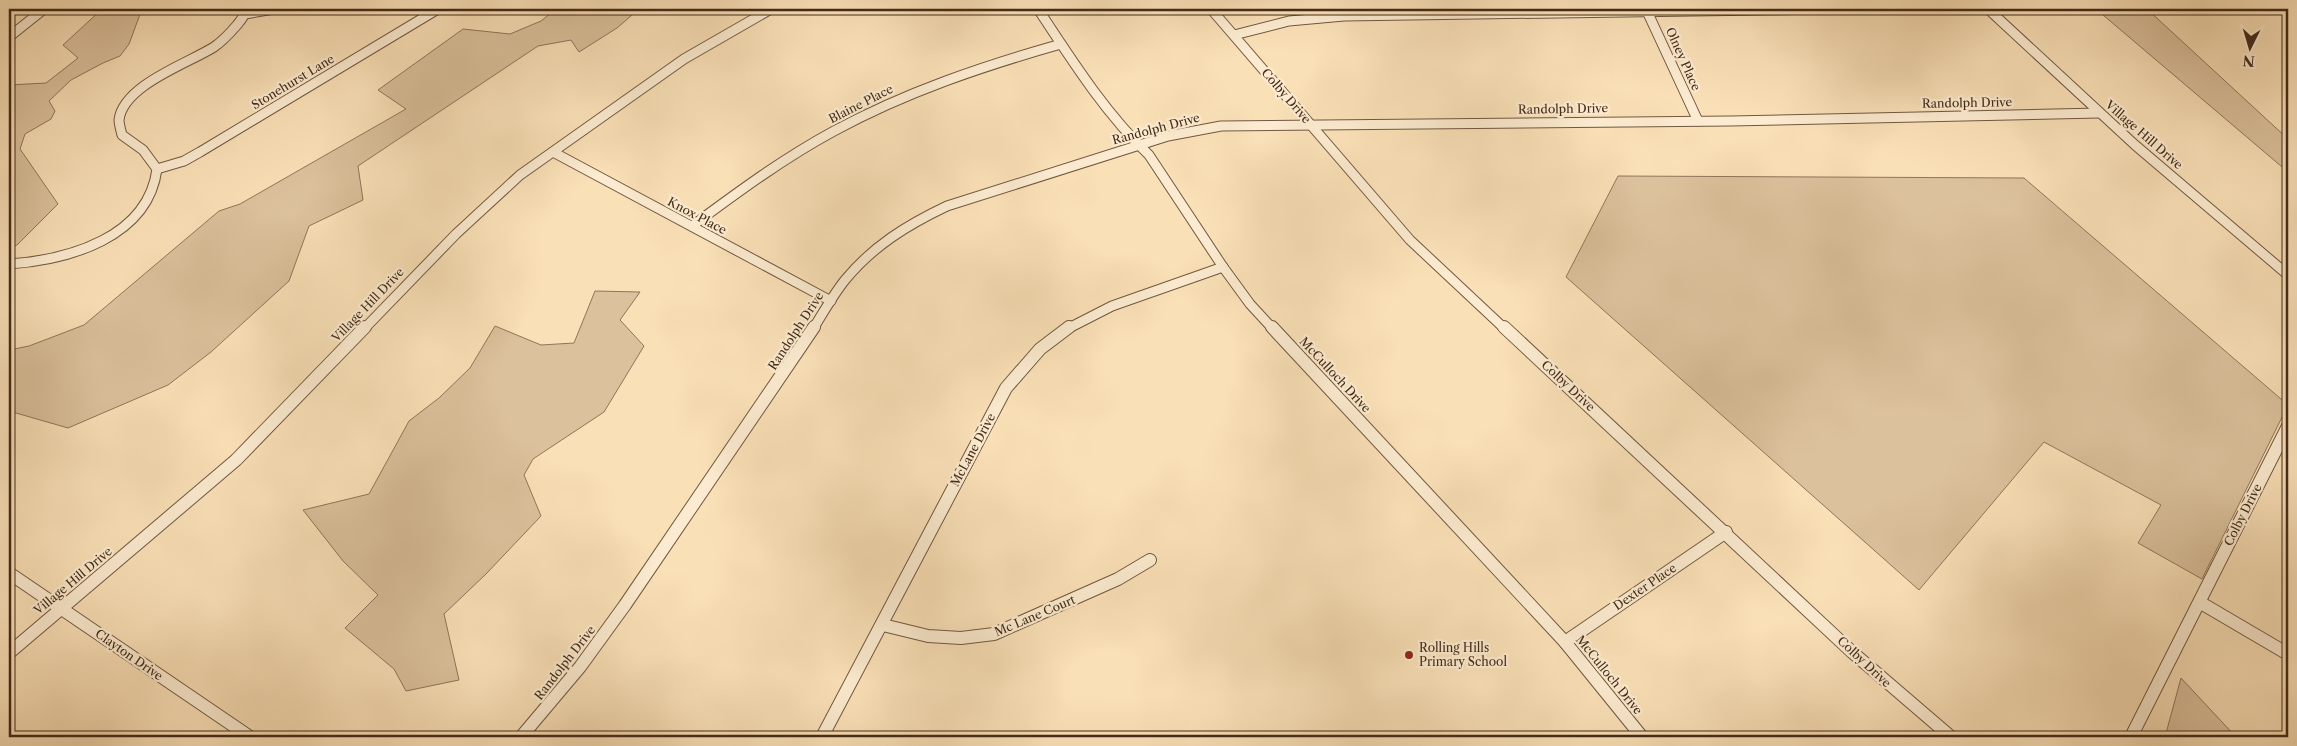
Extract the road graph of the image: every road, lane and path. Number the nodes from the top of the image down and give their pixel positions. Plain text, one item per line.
1 (44, 9) edge
2 (274, 9) edge
3 (438, 9) edge
4 (771, 9) edge
5 (1038, 9) edge
6 (1211, 9) edge
7 (1825, 9) edge
8 (1988, 9) edge
9 (1647, 10) edge
10 (245, 11) edge
11 (1234, 35) junction
12 (9, 37) edge
13 (1061, 44) junction
14 (2099, 113) junction
15 (1698, 121) junction
16 (1312, 126) junction
17 (1139, 145) junction
18 (553, 152) junction
19 (157, 169) junction
20 (692, 226) junction
21 (9, 264) edge
22 (1223, 267) junction
23 (2288, 275) edge
24 (831, 301) junction
25 (2288, 426) edge
26 (1726, 532) junction
27 (1150, 560) dead end
28 (9, 572) edge
29 (2201, 603) junction
30 (62, 608) junction
31 (883, 625) junction
32 (1565, 642) junction
33 (9, 653) edge
34 (2288, 654) edge
35 (250, 737) edge
36 (521, 737) edge
37 (822, 737) edge
38 (1642, 737) edge
39 (1950, 737) edge
40 (2131, 737) edge

1 - 12 street
2 - 10 street
3 - 19 street, Stonehurst Lane
4 - 18 street, Village Hill Drive
5 - 13 street, McCulloch Drive
6 - 11 street, Colby Drive
7 - 9 street
8 - 14 street, Village Hill Drive
9 - 11 street
9 - 15 street, Olney Place
10 - 19 street
11 - 16 street, Colby Drive
13 - 17 street, McCulloch Drive
13 - 20 street, Blaine Place
14 - 15 street, Randolph Drive
14 - 23 street, Village Hill Drive
15 - 16 street, Randolph Drive
16 - 17 street, Randolph Drive
16 - 26 street, Colby Drive
17 - 22 street, McCulloch Drive
17 - 24 street, Randolph Drive
18 - 20 street, Knox Place
18 - 30 street, Village Hill Drive
19 - 21 street
20 - 24 street, Knox Place
22 - 31 street, McLane Drive
22 - 32 street, McCulloch Drive
24 - 36 street, Randolph Drive
25 - 29 street, Colby Drive
26 - 32 street, Dexter Place
26 - 39 street, Colby Drive
27 - 31 street, Mc Lane Court
28 - 30 street, Clayton Drive
29 - 34 street
29 - 40 street, Colby Drive
30 - 33 street, Village Hill Drive
30 - 35 street, Clayton Drive
31 - 37 street, McLane Drive
32 - 38 street, McCulloch Drive

